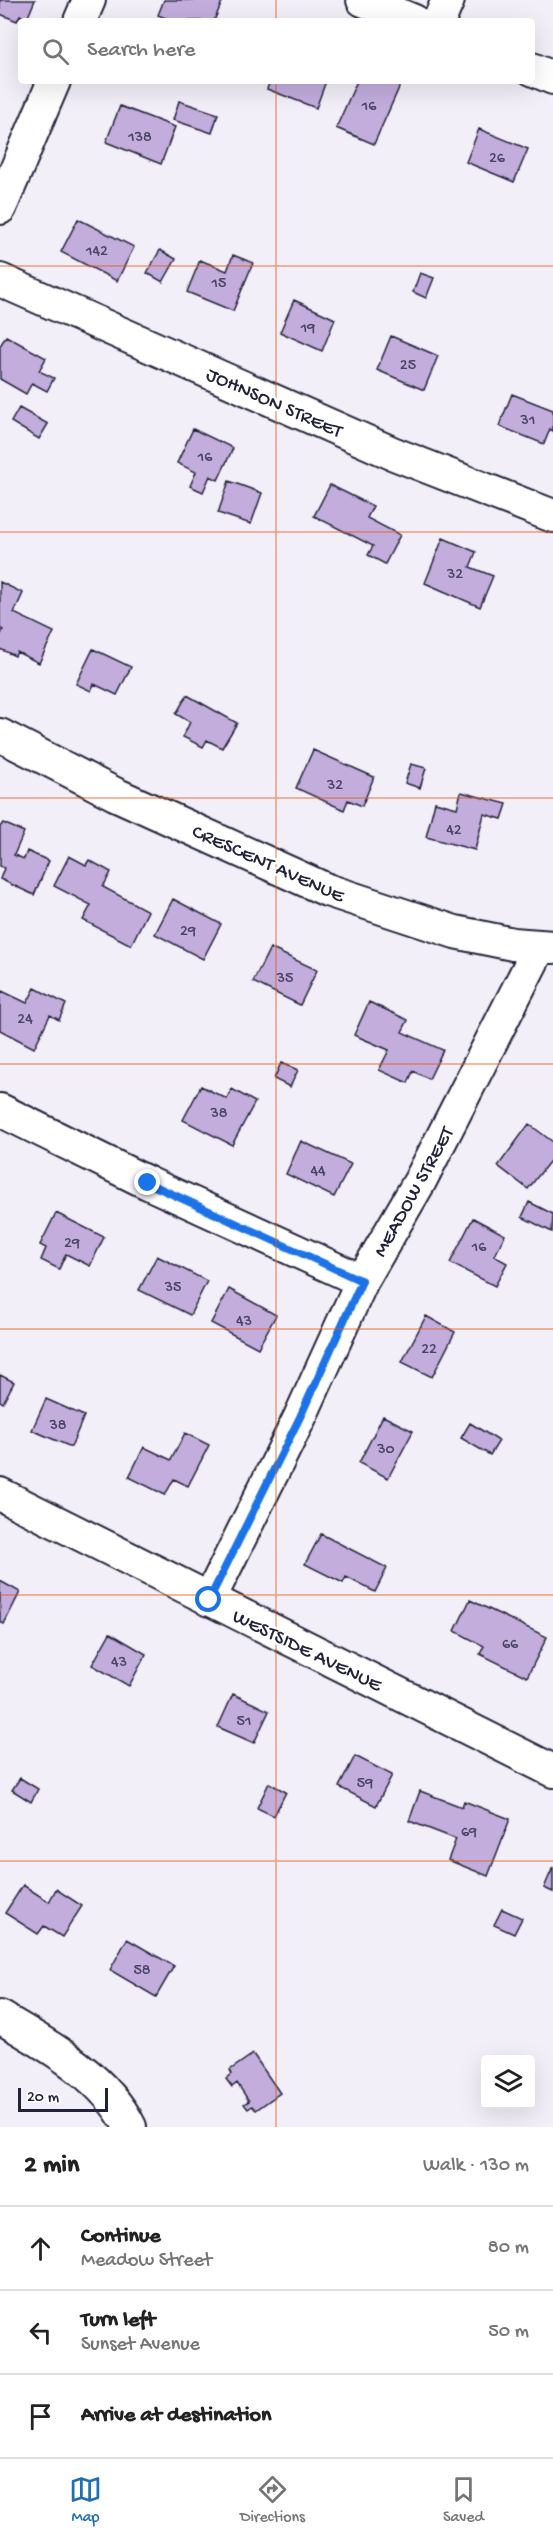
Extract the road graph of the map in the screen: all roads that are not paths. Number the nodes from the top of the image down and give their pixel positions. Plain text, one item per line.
1 (89, 0) edge
2 (363, 0) edge
3 (448, 0) edge
4 (81, 18) edge
5 (407, 18) edge
6 (440, 18) edge
7 (535, 70) edge
8 (553, 78) edge
9 (53, 84) edge
10 (0, 208) edge
11 (0, 280) edge
12 (553, 516) edge
13 (0, 735) edge
14 (547, 947) edge
15 (0, 1110) edge
16 (362, 1281) junction
17 (0, 1494) edge
18 (209, 1600) junction
19 (553, 1771) edge
20 (0, 2017) edge
21 (130, 2127) edge

1 - 4 street
2 - 5 street
3 - 6 street
7 - 8 street
9 - 10 street
11 - 12 street, JOHNSON STREET
13 - 14 street, CRESCENT AVENUE
14 - 16 street, MEADOW STREET
15 - 16 street
16 - 18 street, MEADOW STREET
17 - 18 street, WESTSIDE AVENUE
18 - 19 street, WESTSIDE AVENUE
20 - 21 street

